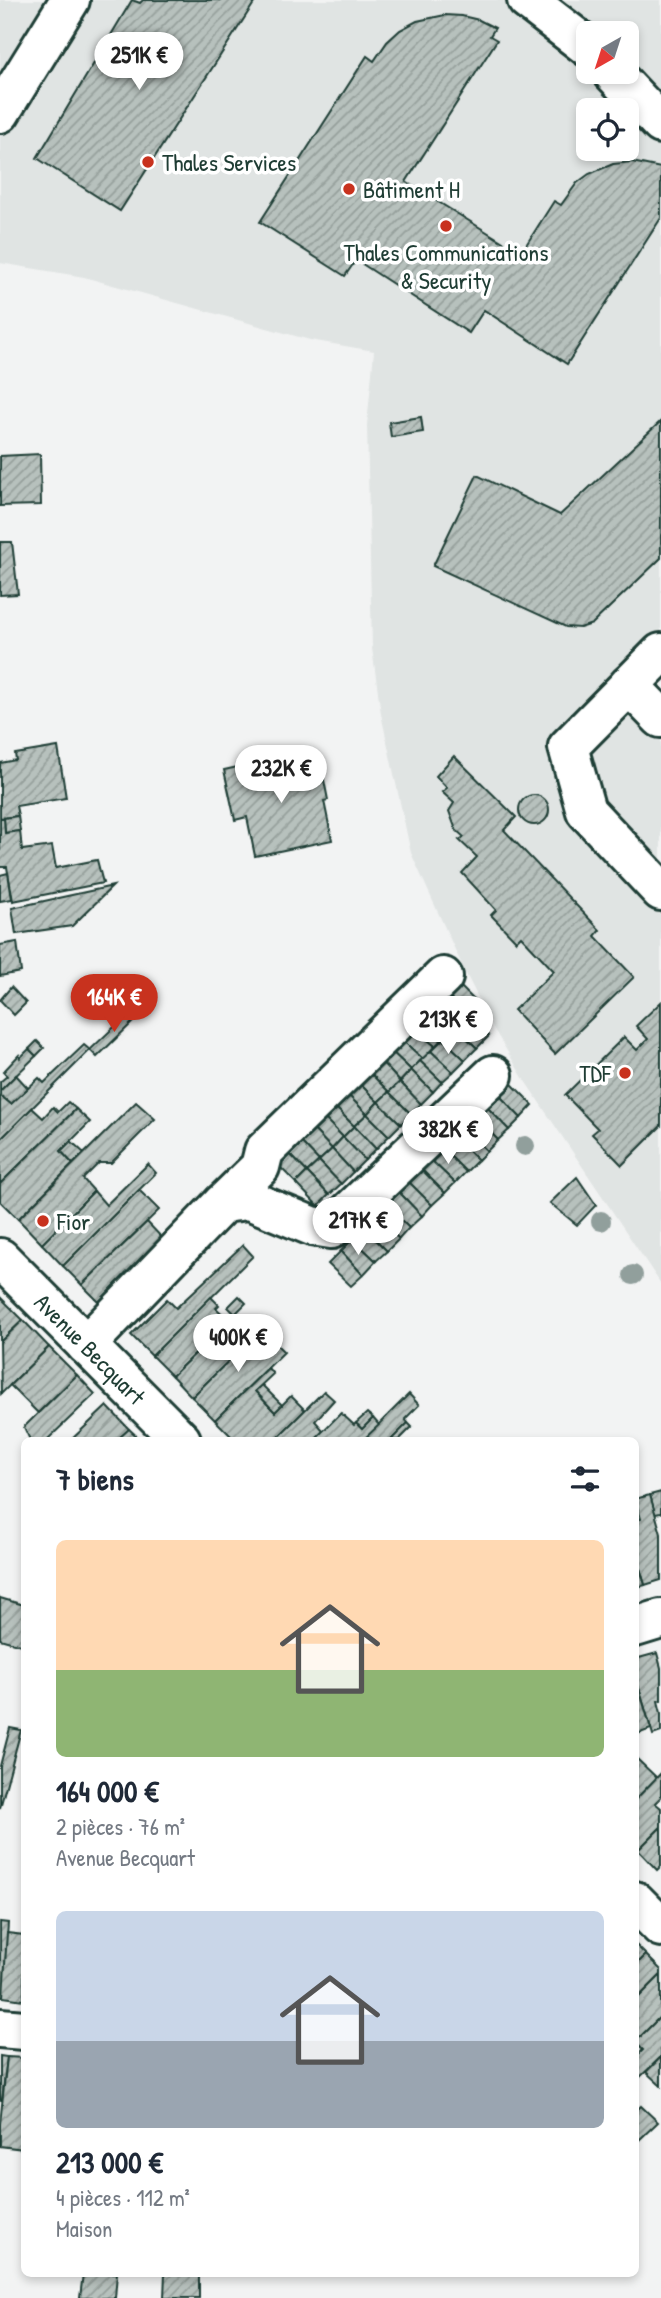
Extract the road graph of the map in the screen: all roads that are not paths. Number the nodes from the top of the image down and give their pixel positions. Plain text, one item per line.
1 (70, 0) edge
2 (527, 0) edge
3 (576, 38) edge
4 (623, 84) edge
5 (0, 113) edge
6 (661, 124) edge
7 (661, 653) edge
8 (629, 685) junction
9 (661, 719) edge
10 (661, 891) edge
11 (443, 977) dead end
12 (493, 1075) dead end
13 (223, 1203) junction
14 (0, 1258) edge
15 (86, 1345) junction
16 (178, 1437) edge
17 (661, 1619) edge
18 (639, 1625) edge
19 (639, 1905) edge
20 (661, 1927) edge
21 (0, 2028) edge
22 (21, 2030) edge

1 - 5 street
2 - 3 street
4 - 6 street
7 - 8 street
8 - 9 street
8 - 10 street
11 - 13 street
12 - 13 street
13 - 15 street
14 - 15 street, Avenue Becquart
15 - 16 street, Avenue Becquart
17 - 18 street
19 - 20 street
21 - 22 street

